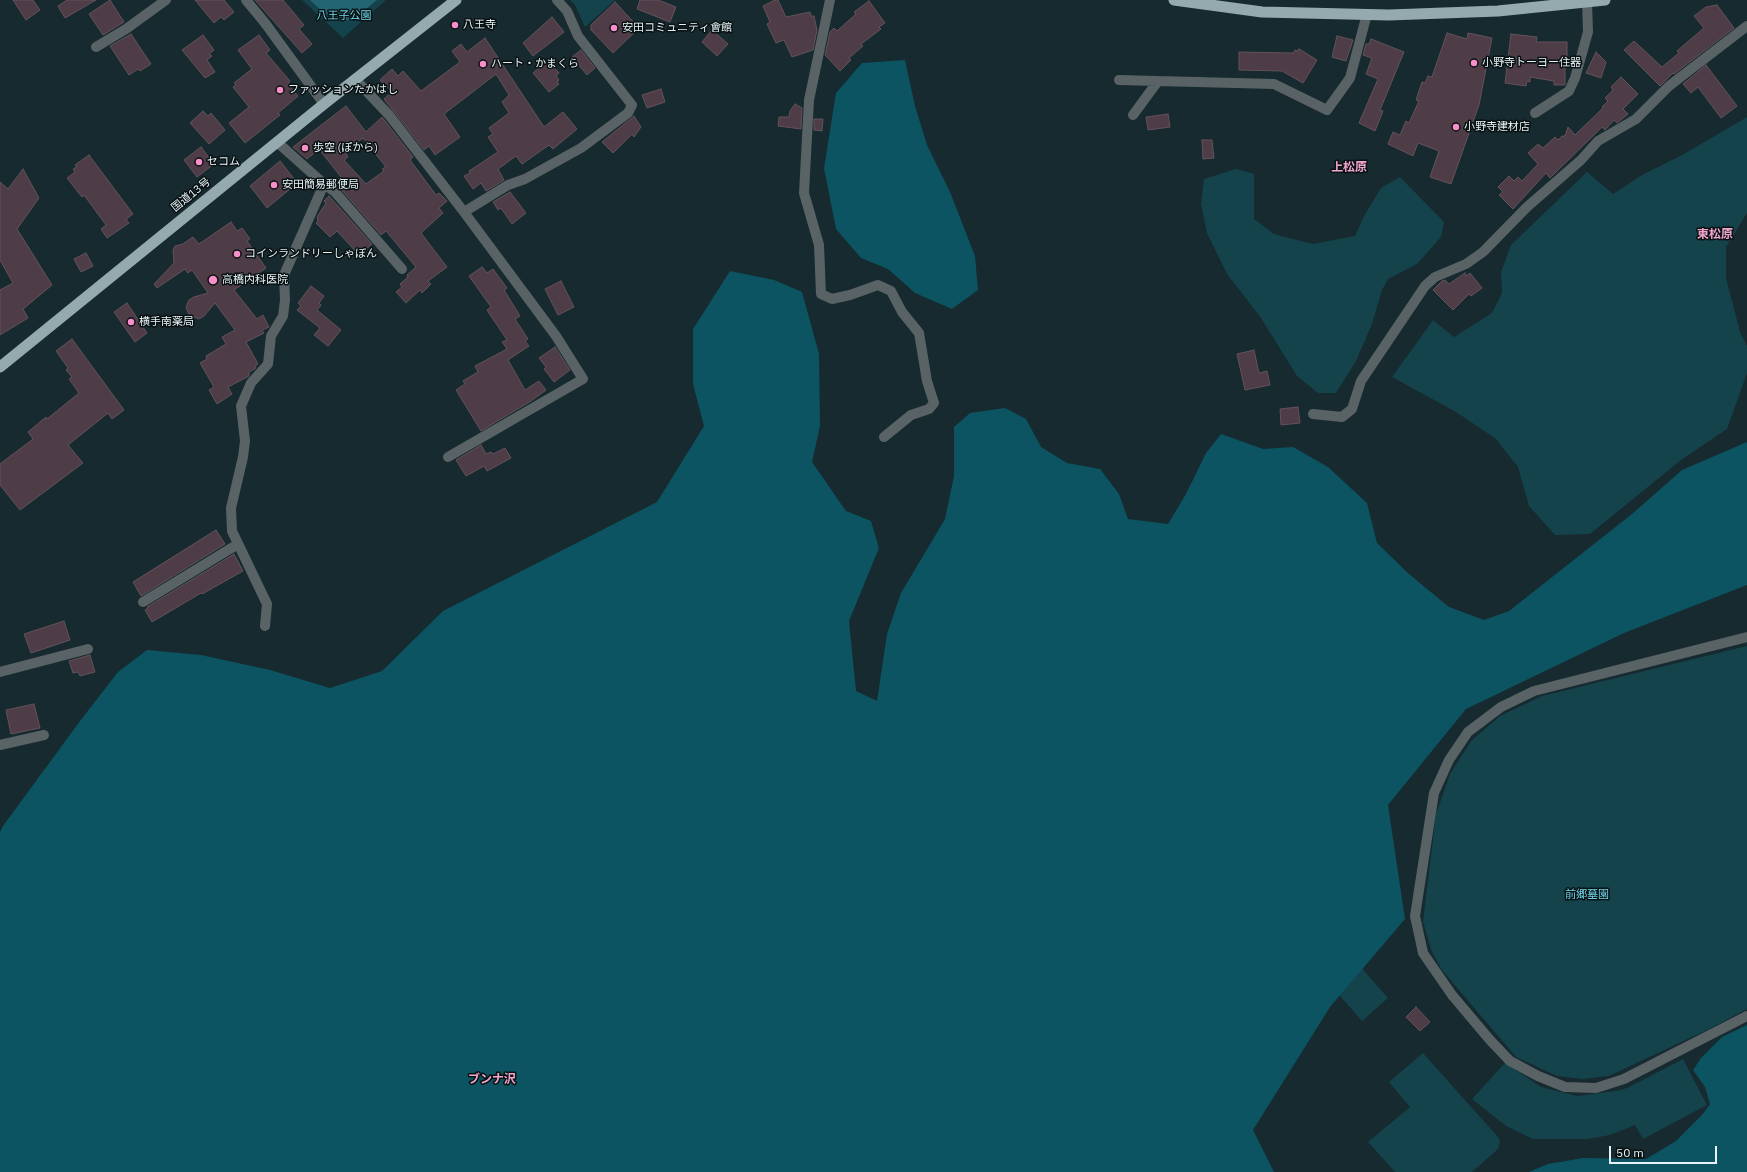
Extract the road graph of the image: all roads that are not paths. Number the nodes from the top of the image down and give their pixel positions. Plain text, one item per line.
1 (166, 0) edge
2 (246, 0) edge
3 (456, 0) edge
4 (557, 0) edge
5 (830, 0) edge
6 (1174, 0) edge
7 (1605, 0) edge
8 (1565, 2) edge
9 (1586, 2) junction
10 (1367, 14) junction
11 (1747, 26) edge
12 (96, 47) dead end
13 (355, 79) junction
14 (1119, 80) dead end
15 (1158, 81) junction
16 (324, 104) junction
17 (1535, 113) dead end
18 (1132, 115) dead end
19 (277, 142) junction
20 (324, 184) junction
21 (464, 212) junction
22 (402, 269) dead end
23 (0, 367) edge
24 (1313, 414) dead end
25 (884, 437) dead end
26 (448, 457) dead end
27 (238, 544) junction
28 (143, 602) dead end
29 (265, 626) dead end
30 (1747, 637) edge
31 (88, 649) dead end
32 (0, 672) edge
33 (44, 736) dead end
34 (0, 745) edge
35 (1747, 1016) edge

1 - 12 street
2 - 16 street
3 - 13 highway, 国道13号
4 - 21 street
5 - 25 street
6 - 10 highway
7 - 9 highway
8 - 9 highway
8 - 10 highway
9 - 17 street
10 - 15 street
11 - 24 street
13 - 16 highway, 国道13号
13 - 21 street
14 - 15 street
15 - 18 street
16 - 19 highway, 国道13号
19 - 20 street
19 - 23 highway, 国道13号
20 - 22 street
20 - 27 street
21 - 26 street
27 - 28 street
27 - 29 street
30 - 35 street
31 - 32 street
33 - 34 street

